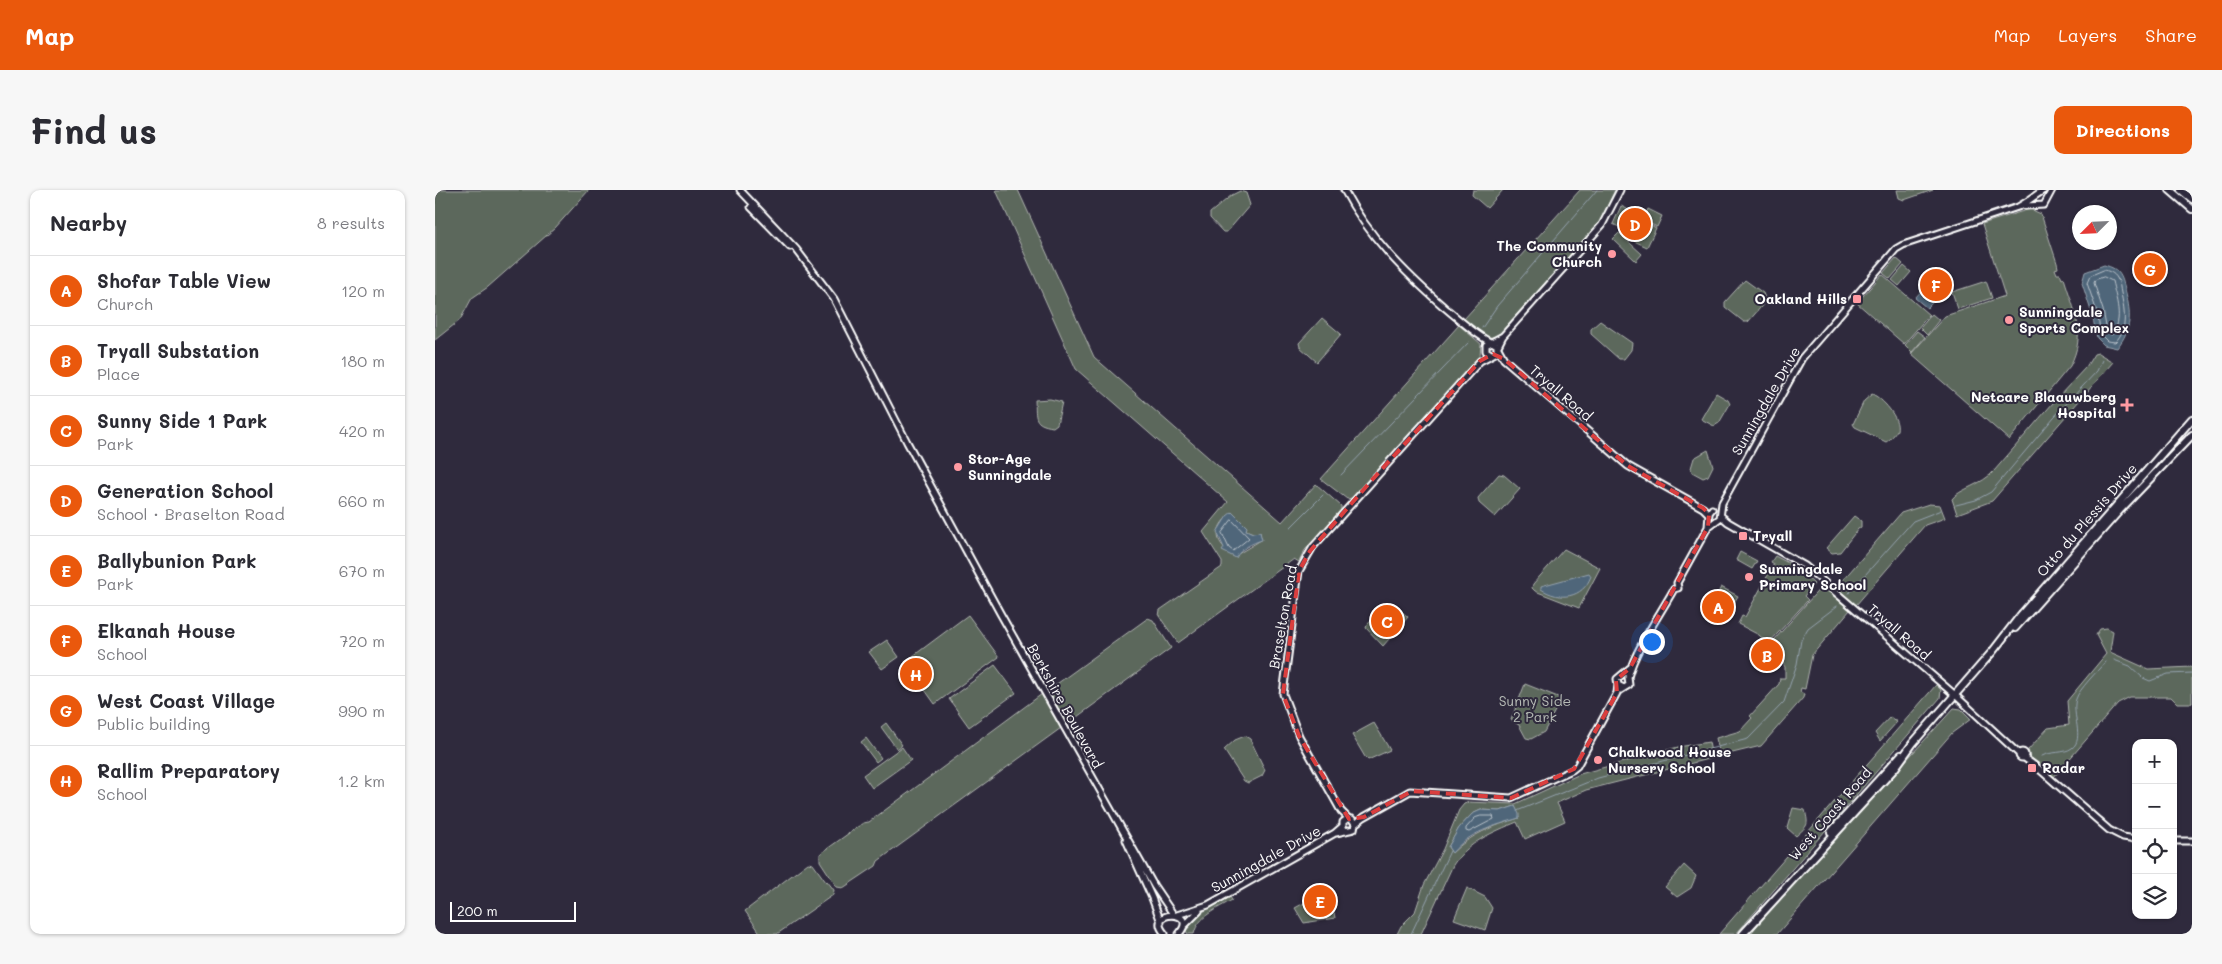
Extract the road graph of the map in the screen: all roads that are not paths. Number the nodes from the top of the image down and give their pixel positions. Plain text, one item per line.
1 (735, 190) edge
2 (740, 190) edge
3 (1344, 190) edge
4 (1620, 190) edge
5 (2052, 190) edge
6 (2170, 190) edge
7 (2181, 190) edge
8 (2043, 191) edge
9 (2034, 196) junction
10 (2047, 199) junction
11 (2192, 199) edge
12 (2036, 205) junction
13 (2010, 210) junction
14 (2192, 210) edge
15 (801, 257) junction
16 (1503, 336) junction
17 (1488, 345) junction
18 (1498, 347) junction
19 (1493, 354) junction
20 (1505, 359) junction
21 (1481, 361) junction
22 (2192, 419) edge
23 (2192, 436) edge
24 (1722, 502) junction
25 (1703, 508) junction
26 (1713, 509) junction
27 (1709, 516) junction
28 (1719, 517) junction
29 (1708, 527) junction
30 (2003, 638) junction
31 (1631, 668) junction
32 (1621, 676) junction
33 (1628, 678) junction
34 (1618, 685) junction
35 (1624, 688) junction
36 (1617, 693) junction
37 (1955, 695) junction
38 (1111, 810) junction
39 (1341, 811) junction
40 (1352, 821) junction
41 (1344, 826) junction
42 (2132, 839) edge
43 (2177, 840) edge
44 (2192, 841) edge
45 (1208, 905) junction
46 (1175, 915) junction
47 (1161, 922) junction
48 (1182, 931) edge
49 (1165, 934) edge
50 (1743, 934) edge

1 - 15 street, Berkshire Boulevard
2 - 15 street, Berkshire Boulevard
3 - 17 street
4 - 16 street
5 - 10 street
6 - 14 main road
7 - 11 main road
8 - 9 street
8 - 10 street
9 - 12 street
9 - 13 street, Sunningdale Drive
10 - 12 street
12 - 13 street, Sunningdale Drive
13 - 24 street, Sunningdale Drive
15 - 38 street, Berkshire Boulevard
16 - 17 street
16 - 18 street
17 - 18 street
17 - 19 street
17 - 21 street, Braselton Road
18 - 19 street, Braselton Road
18 - 20 street, Tryall Road
19 - 20 street, Tryall Road
19 - 21 street, Braselton Road
20 - 25 street, Tryall Road
21 - 39 street, Braselton Road
22 - 30 main road, Otto du Plessis Drive
23 - 30 main road, Otto du Plessis Drive
24 - 26 street, Sunningdale Drive
24 - 28 street, Sunningdale Drive
25 - 26 street, Tryall Road
25 - 27 street, Tryall Road
26 - 27 street
26 - 28 street
27 - 28 street, Tryall Road
27 - 29 street
28 - 29 street
28 - 37 street, Tryall Road
29 - 31 street
30 - 37 main road, Otto du Plessis Drive
31 - 32 street
31 - 33 street
32 - 33 street
32 - 34 street
33 - 35 street
34 - 35 street
34 - 36 street
35 - 36 street
36 - 40 street
37 - 42 street, Tryall Road
37 - 50 main road, West Coast Road
38 - 46 street, Berkshire Boulevard
38 - 47 street, Berkshire Boulevard
39 - 40 street, Braselton Road
39 - 41 street, Braselton Road
40 - 41 street
40 - 41 street
41 - 45 street, Sunningdale Drive
43 - 44 street
45 - 46 street, Sunningdale Drive
45 - 48 street, Sunningdale Drive
46 - 47 street, Sunningdale Drive
46 - 48 street, Berkshire Boulevard
47 - 49 street, Berkshire Boulevard

